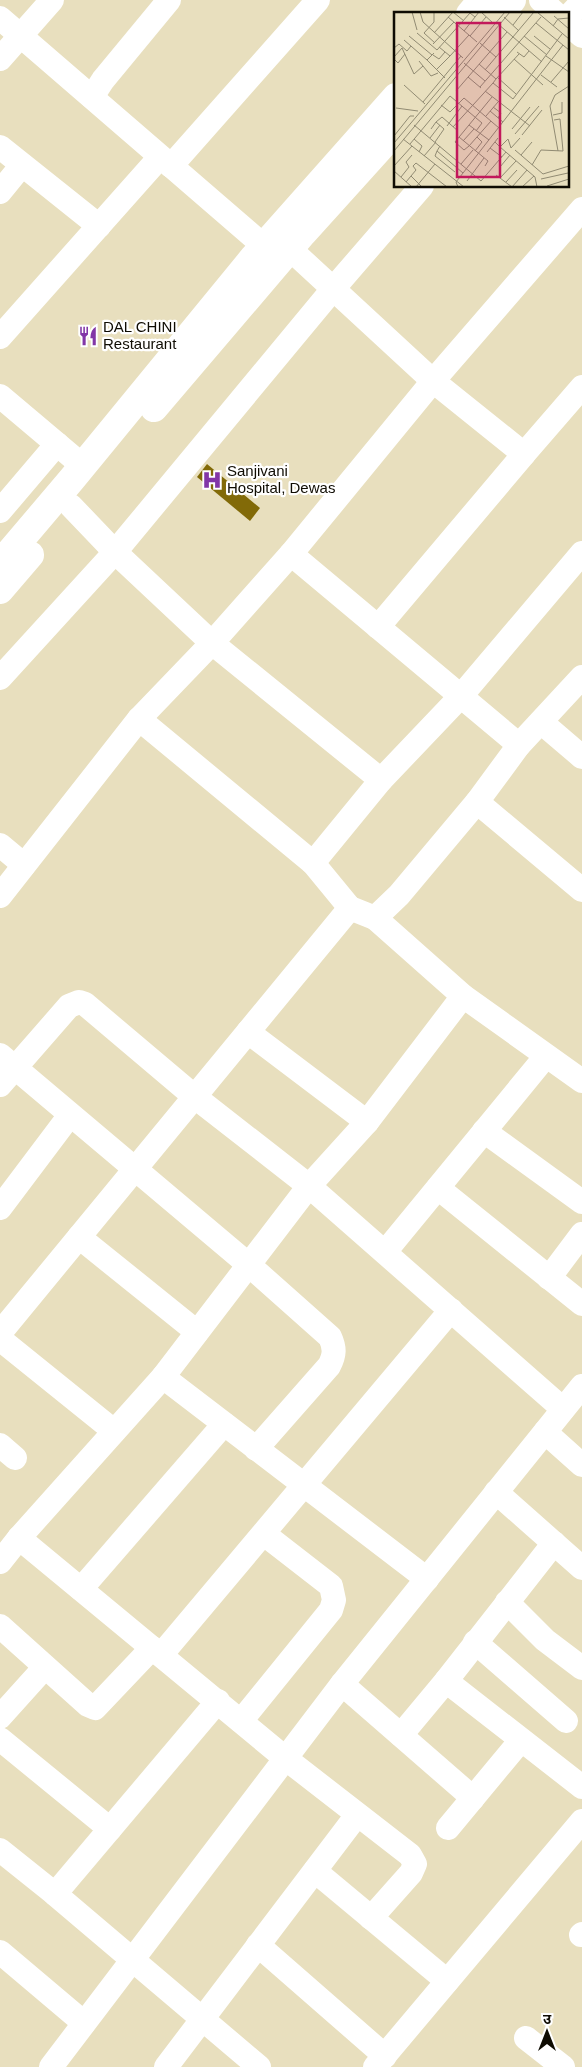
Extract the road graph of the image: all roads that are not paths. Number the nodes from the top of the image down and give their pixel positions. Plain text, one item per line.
1 (52, 0) edge
2 (169, 0) edge
3 (318, 0) edge
4 (482, 0) edge
5 (512, 0) edge
6 (541, 0) edge
7 (582, 2) edge
8 (472, 12) edge
9 (502, 12) edge
10 (554, 12) edge
11 (570, 15) edge
12 (0, 18) edge
13 (570, 26) edge
14 (20, 36) junction
15 (582, 36) edge
16 (0, 59) edge
17 (92, 98) junction
18 (394, 100) edge
19 (394, 132) edge
20 (0, 147) edge
21 (166, 161) junction
22 (22, 165) junction
23 (420, 188) edge
24 (0, 192) edge
25 (582, 209) edge
26 (99, 226) junction
27 (277, 247) junction
28 (333, 289) junction
29 (0, 337) edge
30 (433, 381) junction
31 (582, 387) edge
32 (0, 396) edge
33 (57, 444) junction
34 (524, 454) junction
35 (83, 466) junction
36 (71, 506) junction
37 (0, 511) edge
38 (115, 552) junction
39 (582, 553) edge
40 (291, 554) junction
41 (0, 564) edge
42 (0, 590) edge
43 (378, 627) junction
44 (212, 643) junction
45 (582, 677) edge
46 (0, 678) edge
47 (461, 696) junction
48 (139, 719) junction
49 (541, 722) junction
50 (519, 745) junction
51 (582, 757) edge
52 (381, 780) junction
53 (477, 802) junction
54 (0, 845) edge
55 (313, 863) junction
56 (24, 865) junction
57 (582, 890) edge
58 (0, 896) edge
59 (350, 908) junction
60 (375, 918) junction
61 (463, 996) junction
62 (248, 1032) junction
63 (546, 1056) junction
64 (5, 1069) edge
65 (582, 1081) edge
66 (195, 1097) junction
67 (70, 1115) junction
68 (367, 1122) junction
69 (484, 1131) junction
70 (135, 1170) junction
71 (309, 1186) junction
72 (438, 1188) junction
73 (582, 1202) edge
74 (0, 1208) edge
75 (582, 1234) edge
76 (79, 1237) junction
77 (385, 1252) junction
78 (248, 1265) junction
79 (549, 1278) junction
80 (582, 1304) edge
81 (451, 1310) junction
82 (198, 1332) junction
83 (0, 1333) edge
84 (0, 1339) edge
85 (163, 1377) junction
86 (582, 1386) edge
87 (563, 1409) junction
88 (224, 1424) junction
89 (114, 1431) junction
90 (545, 1432) junction
91 (256, 1449) junction
92 (582, 1465) edge
93 (305, 1486) junction
94 (496, 1492) junction
95 (264, 1534) junction
96 (19, 1538) junction
97 (554, 1542) junction
98 (0, 1562) edge
99 (582, 1568) edge
100 (427, 1579) junction
101 (81, 1589) junction
102 (507, 1602) junction
103 (0, 1626) edge
104 (475, 1642) junction
105 (157, 1652) junction
106 (46, 1667) junction
107 (582, 1668) edge
108 (446, 1680) junction
109 (342, 1684) junction
110 (218, 1702) junction
111 (0, 1717) edge
112 (241, 1721) junction
113 (566, 1721) dead end
114 (401, 1735) junction
115 (0, 1739) edge
116 (521, 1740) junction
117 (285, 1758) junction
118 (582, 1787) edge
119 (473, 1798) junction
120 (358, 1815) junction
121 (582, 1821) edge
122 (448, 1828) dead end
123 (110, 1829) junction
124 (0, 1850) edge
125 (315, 1870) junction
126 (55, 1894) junction
127 (371, 1918) junction
128 (258, 1944) junction
129 (132, 1960) junction
130 (4, 1964) edge
131 (447, 1981) junction
132 (202, 2018) junction
133 (84, 2023) junction
134 (526, 2038) dead end
135 (380, 2061) edge
136 (56, 2065) edge
137 (253, 2065) edge
138 (166, 2067) edge
139 (563, 2067) edge

1 - 14 street
2 - 17 street
3 - 21 street
4 - 8 main road
5 - 9 main road
6 - 10 street
7 - 11 street
12 - 14 street
13 - 15 street
14 - 16 street
14 - 17 street
17 - 21 street
18 - 27 main road
19 - 27 main road
20 - 22 street
21 - 26 street
21 - 27 street
22 - 24 street
22 - 26 street
23 - 28 street
25 - 30 street
26 - 29 street
27 - 28 street
27 - 35 main road
27 - 36 main road
28 - 30 street
28 - 38 street
30 - 34 street
30 - 40 street
31 - 34 street
32 - 33 street
33 - 35 street
33 - 37 street
34 - 43 street
35 - 41 main road
36 - 38 street
36 - 42 main road
38 - 44 street
38 - 46 street
39 - 47 street
40 - 43 street
40 - 44 street
43 - 47 street
44 - 48 street
44 - 52 street
45 - 49 street
47 - 50 street
47 - 52 street
48 - 55 street
48 - 56 street
49 - 50 street
49 - 51 street
50 - 53 street
52 - 55 street
53 - 57 street
53 - 60 street
54 - 56 street
55 - 59 street
56 - 58 street
59 - 60 street
59 - 62 street
60 - 61 street
61 - 63 street
61 - 68 street
62 - 66 street
62 - 68 street
63 - 65 street
63 - 69 street
64 - 66 street
64 - 67 street
66 - 70 street
66 - 71 street
67 - 70 street
67 - 74 street
68 - 71 street
69 - 72 street
69 - 73 street
70 - 76 street
70 - 78 street
71 - 77 street
71 - 78 street
72 - 77 street
72 - 79 street
75 - 79 street
76 - 82 street
76 - 83 street
77 - 81 street
78 - 82 street
78 - 91 street
79 - 80 street
81 - 87 street
81 - 93 street
82 - 85 street
84 - 89 street
85 - 88 street
85 - 89 street
86 - 87 street
87 - 90 street
88 - 91 street
88 - 101 street
89 - 96 street
90 - 92 street
90 - 94 street
91 - 93 street
93 - 95 street
93 - 100 street
94 - 97 street
94 - 100 street
95 - 105 street
95 - 112 street
96 - 98 street
96 - 101 street
97 - 99 street
97 - 102 street
100 - 109 street
101 - 105 street
102 - 104 street
102 - 107 street
103 - 106 street
104 - 108 street
104 - 113 street
105 - 106 street
105 - 110 street
106 - 111 street
108 - 114 street
108 - 116 street
109 - 114 street
109 - 117 street
110 - 112 street
110 - 123 street
112 - 117 street
114 - 119 street
115 - 123 street
116 - 118 street
116 - 119 street
117 - 120 street
117 - 129 street
119 - 122 street
120 - 125 street
120 - 127 street
121 - 131 street
123 - 126 street
124 - 126 street
125 - 127 street
125 - 128 street
126 - 129 street
127 - 131 street
128 - 132 street
128 - 135 street
129 - 132 street
129 - 133 street
130 - 133 street
131 - 135 street
132 - 137 street
132 - 138 street
133 - 136 street
134 - 139 street

